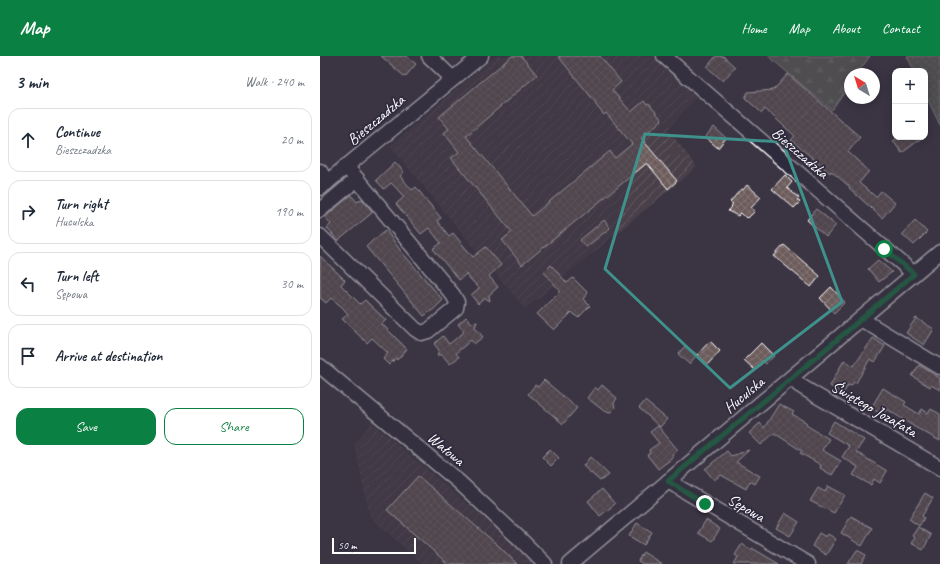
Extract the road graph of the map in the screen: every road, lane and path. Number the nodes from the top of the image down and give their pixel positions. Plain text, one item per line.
1 (429, 56) edge
2 (481, 56) edge
3 (664, 56) edge
4 (453, 79) junction
5 (346, 166) junction
6 (357, 179) junction
7 (322, 180) edge
8 (320, 210) edge
9 (320, 236) edge
10 (940, 252) edge
11 (914, 274) junction
12 (861, 319) junction
13 (320, 366) edge
14 (940, 367) edge
15 (792, 378) junction
16 (940, 468) edge
17 (668, 481) junction
18 (545, 564) edge
19 (570, 564) edge
20 (808, 564) edge

1 - 4 street
2 - 4 street, Bieszczadzka
3 - 11 street, Bieszczadzka
4 - 5 street, Bieszczadzka
5 - 6 street
5 - 7 street, Bieszczadzka
6 - 8 street
6 - 9 street
10 - 11 street, Huculska
11 - 12 street, Huculska
12 - 14 street
12 - 15 street, Huculska
13 - 18 street, Wałowa
15 - 16 street, Świętego Jozafata
15 - 17 street, Huculska
17 - 19 street, Huculska
17 - 20 street, Sępowa

